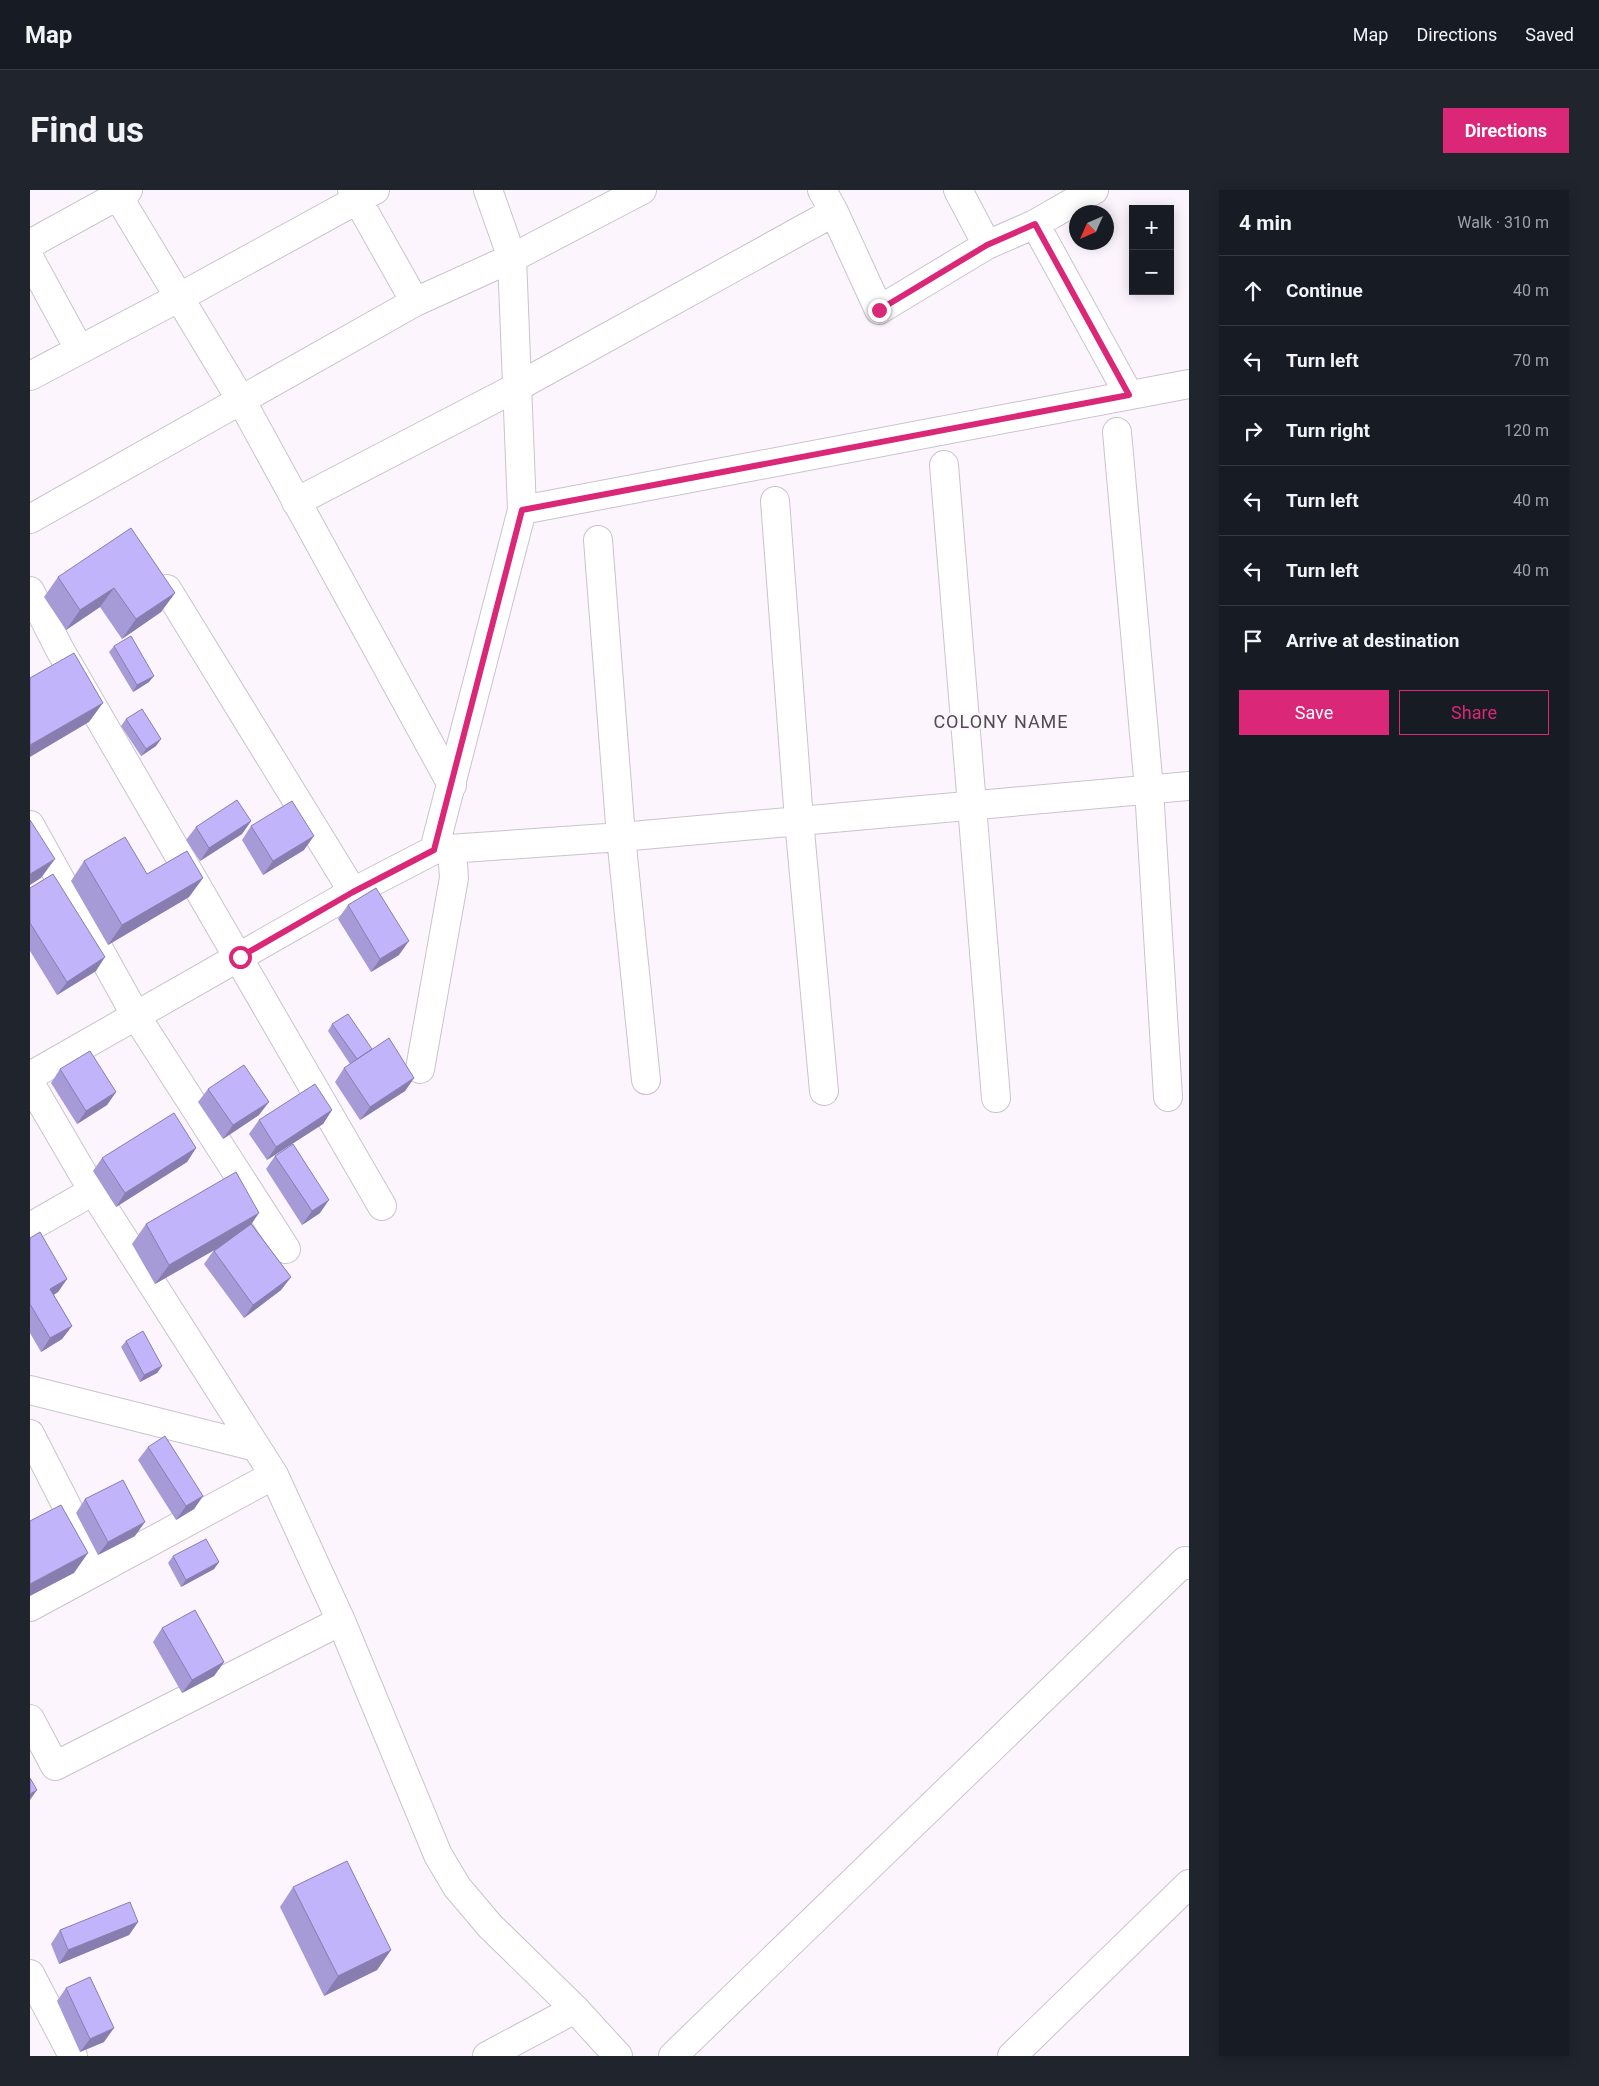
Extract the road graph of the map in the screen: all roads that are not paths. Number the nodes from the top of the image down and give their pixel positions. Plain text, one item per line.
1 (488, 190) edge
2 (642, 190) edge
3 (958, 190) edge
4 (1088, 191) edge
5 (123, 193) edge
6 (361, 193) edge
7 (828, 201) edge
8 (1035, 224) junction
9 (30, 244) edge
10 (987, 245) junction
11 (512, 258) junction
12 (30, 259) edge
13 (178, 298) junction
14 (415, 302) junction
15 (78, 349) junction
16 (30, 376) edge
17 (1189, 384) edge
18 (517, 387) junction
19 (1129, 395) junction
20 (241, 400) junction
21 (1117, 432) dead end
22 (944, 465) dead end
23 (775, 501) dead end
24 (296, 502) junction
25 (522, 510) junction
26 (30, 519) edge
27 (598, 540) dead end
28 (167, 589) edge
29 (30, 592) edge
30 (452, 785) junction
31 (1189, 786) edge
32 (1149, 788) junction
33 (971, 804) junction
34 (799, 820) junction
35 (30, 825) edge
36 (621, 837) junction
37 (443, 850) junction
38 (353, 892) junction
39 (240, 957) junction
40 (136, 1016) junction
41 (420, 1069) dead end
42 (30, 1076) edge
43 (646, 1080) dead end
44 (30, 1083) edge
45 (824, 1091) dead end
46 (1168, 1097) dead end
47 (996, 1098) dead end
48 (94, 1191) junction
49 (382, 1206) dead end
50 (30, 1227) edge
51 (286, 1249) dead end
52 (30, 1390) edge
53 (30, 1434) edge
54 (256, 1447) junction
55 (274, 1475) junction
56 (1189, 1565) edge
57 (99, 1569) junction
58 (30, 1607) edge
59 (342, 1621) junction
60 (30, 1719) edge
61 (1189, 1884) edge
62 (32, 1982) edge
63 (575, 2009) junction
64 (74, 2056) edge
65 (487, 2056) edge
66 (618, 2056) edge
67 (673, 2056) edge
68 (1012, 2056) edge

1 - 11 street
2 - 11 street
3 - 10 street
4 - 8 street
5 - 9 street
5 - 13 street
6 - 13 street
6 - 14 street
7 - 10 street
7 - 18 street
8 - 10 street
8 - 19 street
11 - 14 street
11 - 18 street
12 - 15 street
13 - 15 street
13 - 20 street
14 - 20 street
15 - 16 street
17 - 19 street
18 - 24 street
18 - 25 street
19 - 25 street
20 - 24 street
20 - 26 street
21 - 32 street
22 - 33 street
23 - 34 street
24 - 30 street
25 - 30 street
27 - 36 street
28 - 38 street
29 - 39 street
30 - 37 street
31 - 32 street
32 - 33 street
32 - 46 street
33 - 34 street
33 - 47 street
34 - 36 street
34 - 45 street
35 - 40 street
36 - 37 street
36 - 43 street
37 - 38 street
37 - 41 street
38 - 39 street
39 - 40 street
39 - 49 street
40 - 42 street
40 - 51 street
44 - 48 street
48 - 50 street
48 - 54 street
52 - 54 street
53 - 57 street
54 - 55 street
55 - 57 street
55 - 59 street
56 - 67 street
57 - 58 street
59 - 60 street
59 - 63 street
61 - 68 street
62 - 64 street
63 - 65 street
63 - 66 street

